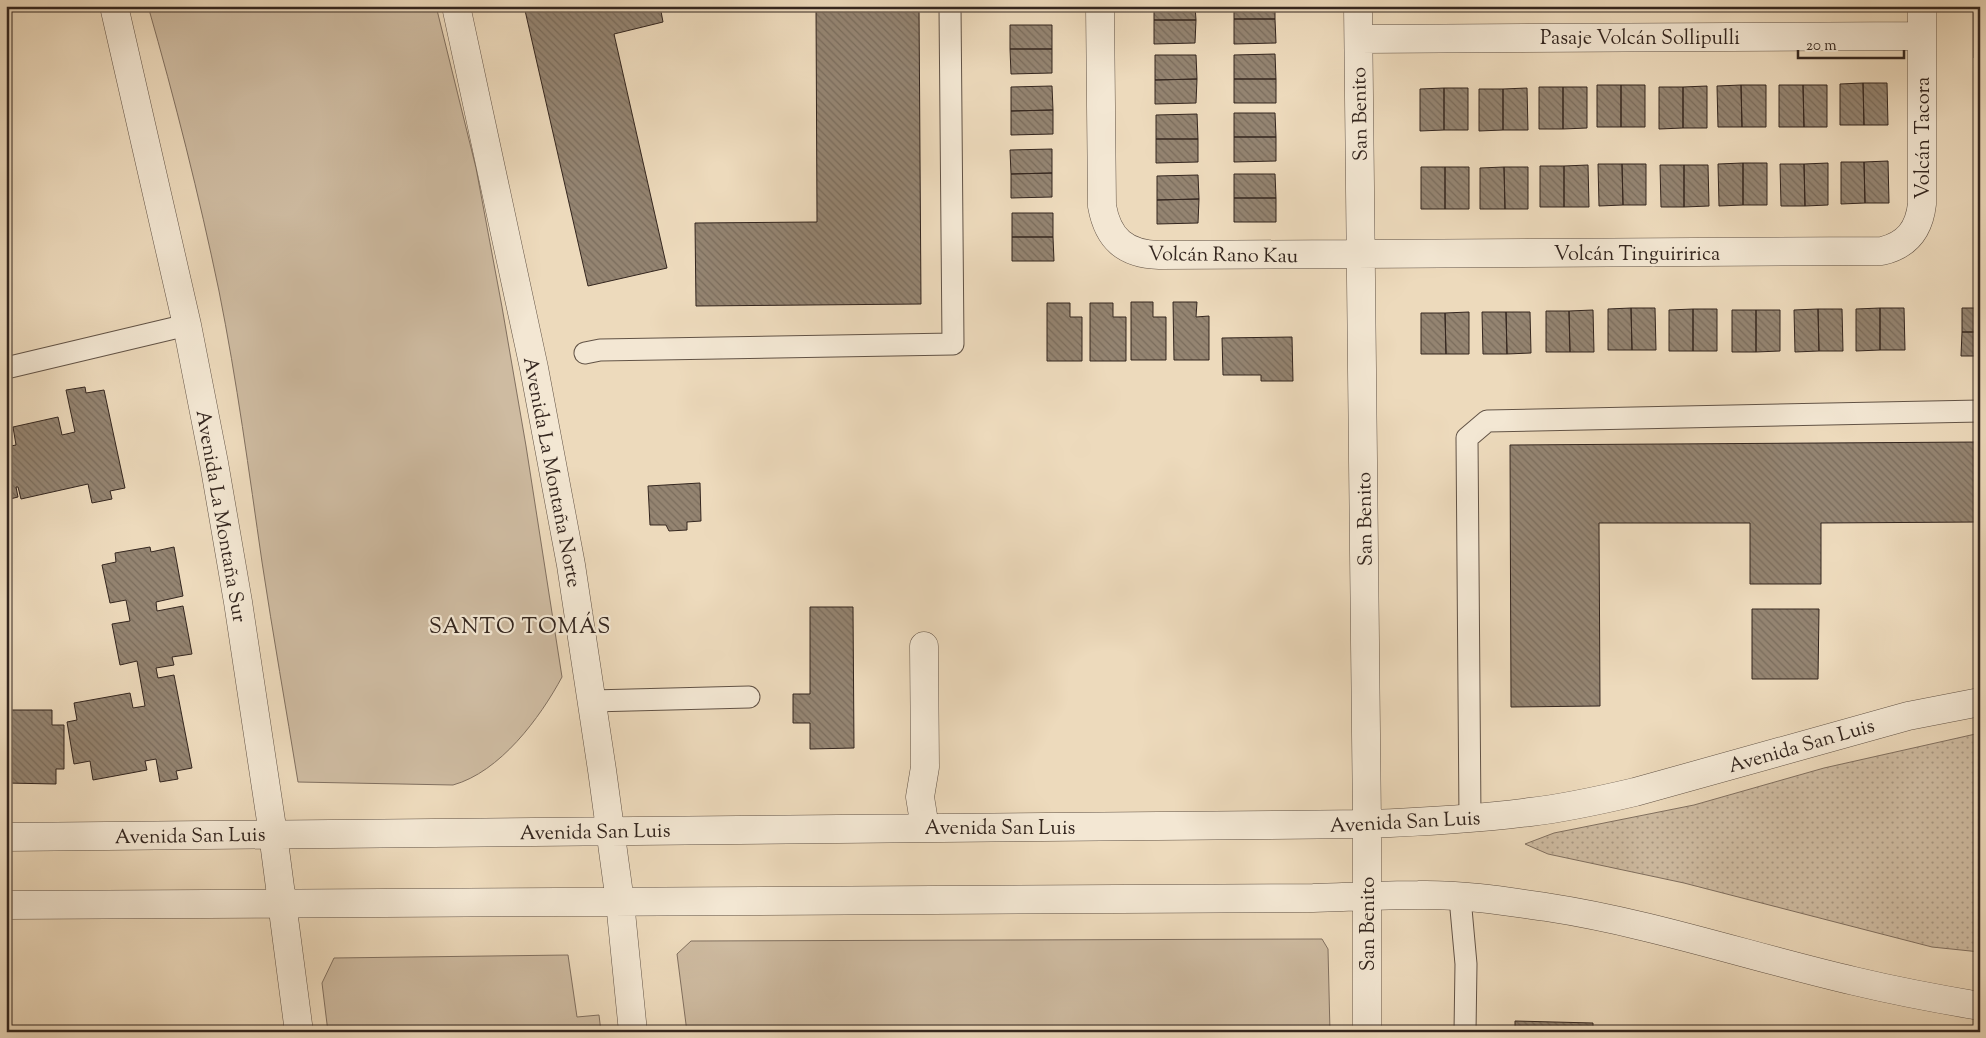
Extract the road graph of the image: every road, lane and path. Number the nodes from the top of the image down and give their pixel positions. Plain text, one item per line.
1 (114, 6) edge
2 (456, 6) edge
3 (950, 6) edge
4 (1100, 6) edge
5 (1358, 6) edge
6 (1922, 6) edge
7 (1922, 36) junction
8 (1359, 38) junction
9 (1909, 237) joint
10 (1361, 254) junction
11 (187, 325) junction
12 (585, 353) dead end
13 (6, 368) edge
14 (1980, 412) edge
15 (924, 646) dead end
16 (749, 698) dead end
17 (592, 701) junction
18 (1980, 702) edge
19 (1470, 819) junction
20 (1367, 824) junction
21 (925, 828) junction
22 (610, 831) junction
23 (273, 834) junction
24 (6, 837) edge
25 (1367, 897) junction
26 (1460, 898) junction
27 (620, 902) junction
28 (283, 903) junction
29 (6, 905) edge
30 (1980, 1006) edge
31 (299, 1032) edge
32 (633, 1032) edge
33 (1367, 1032) edge
34 (1465, 1032) edge

1 - 11 street, Avenida La Montaña Sur
2 - 17 street, Avenida La Montaña Norte
3 - 12 lane
4 - 10 street, Volcán Rano Kau
5 - 8 street, San Benito
6 - 7 street, Volcán Tacora
7 - 8 street, Pasaje Volcán Sollipulli
7 - 9 street, Volcán Tacora
8 - 10 street, San Benito
9 - 10 street, Volcán Tinguiririca
10 - 20 street, San Benito
11 - 13 lane
11 - 23 street, Avenida La Montaña Sur
14 - 19 lane
15 - 21 street
16 - 17 lane
17 - 22 street, Avenida La Montaña Norte
18 - 19 street, Avenida San Luis
19 - 20 street, Avenida San Luis
20 - 21 street, Avenida San Luis
20 - 25 street, San Benito
21 - 22 street, Avenida San Luis
22 - 23 street, Avenida San Luis
22 - 27 street, Avenida La Montaña Norte
23 - 24 street, Avenida San Luis
23 - 28 street, Avenida La Montaña Sur
25 - 26 street
25 - 27 street
25 - 33 street, San Benito
26 - 30 street
26 - 34 lane
27 - 28 street
27 - 32 street, Avenida La Montaña Norte
28 - 29 street
28 - 31 street, Avenida La Montaña Sur

